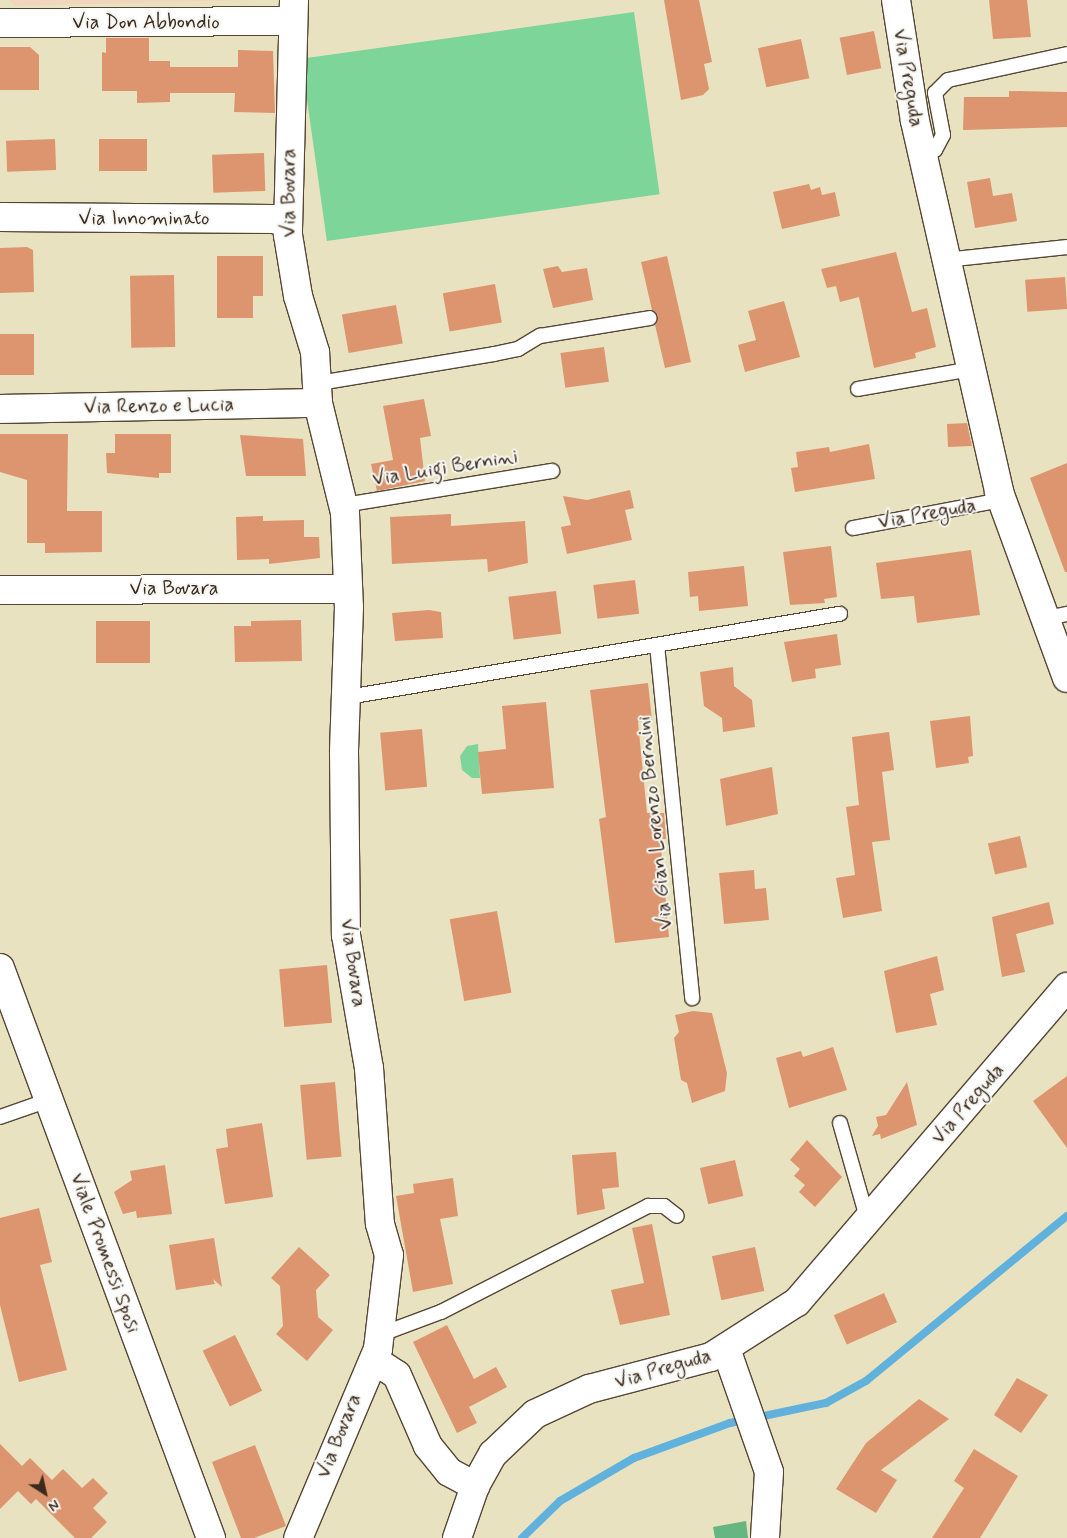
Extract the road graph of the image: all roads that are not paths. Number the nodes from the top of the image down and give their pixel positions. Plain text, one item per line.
1 (896, 0) edge
2 (293, 10) edge
3 (0, 23) edge
4 (1067, 54) edge
5 (922, 155) junction
6 (0, 217) edge
7 (287, 223) junction
8 (1067, 246) edge
9 (945, 260) junction
10 (650, 318) dead end
11 (972, 369) junction
12 (858, 389) dead end
13 (319, 393) junction
14 (0, 409) edge
15 (552, 471) dead end
16 (1001, 500) junction
17 (344, 505) junction
18 (853, 528) dead end
19 (348, 588) junction
20 (0, 590) edge
21 (840, 614) dead end
22 (1055, 617) edge
23 (658, 645) junction
24 (1067, 678) edge
25 (348, 697) junction
26 (0, 968) edge
27 (1067, 987) edge
28 (692, 998) dead end
29 (49, 1100) junction
30 (0, 1117) edge
31 (840, 1124) dead end
32 (677, 1216) dead end
33 (867, 1218) junction
34 (377, 1347) junction
35 (726, 1349) junction
36 (475, 1486) junction
37 (211, 1538) edge
38 (298, 1538) edge
39 (458, 1538) edge
40 (766, 1538) edge

1 - 5 street, Via Preguda
2 - 3 street, Via Don Abbondio
2 - 7 street, Via Bovara
4 - 5 lane, Via Preguda
5 - 9 street, Via Preguda
6 - 7 street, Via Innominato
7 - 13 street, Via Bovara
8 - 9 lane
9 - 11 street, Via Preguda
10 - 13 lane
11 - 12 lane
11 - 16 street, Via Preguda
13 - 14 street, Via Renzo e Lucia
13 - 17 street, Via Bovara
15 - 17 lane, Via Luigi Bernini
16 - 18 lane, Via Preguda
16 - 22 street, Via Preguda
17 - 19 street, Via Bovara
19 - 20 street, Via Bovara
19 - 25 street, Via Bovara
21 - 23 lane
22 - 24 street, Via Preguda
23 - 25 lane
23 - 28 lane, Via Gian Lorenzo Bernini
25 - 34 street, Via Bovara
26 - 29 street, Viale Promessi Sposi
27 - 33 street, Via Preguda
29 - 30 lane
29 - 37 street, Viale Promessi Sposi
31 - 33 lane
32 - 34 lane
33 - 35 street, Via Preguda
34 - 36 street
34 - 38 street, Via Bovara
35 - 36 street, Via Preguda
35 - 40 street
36 - 39 street, Via Preguda

